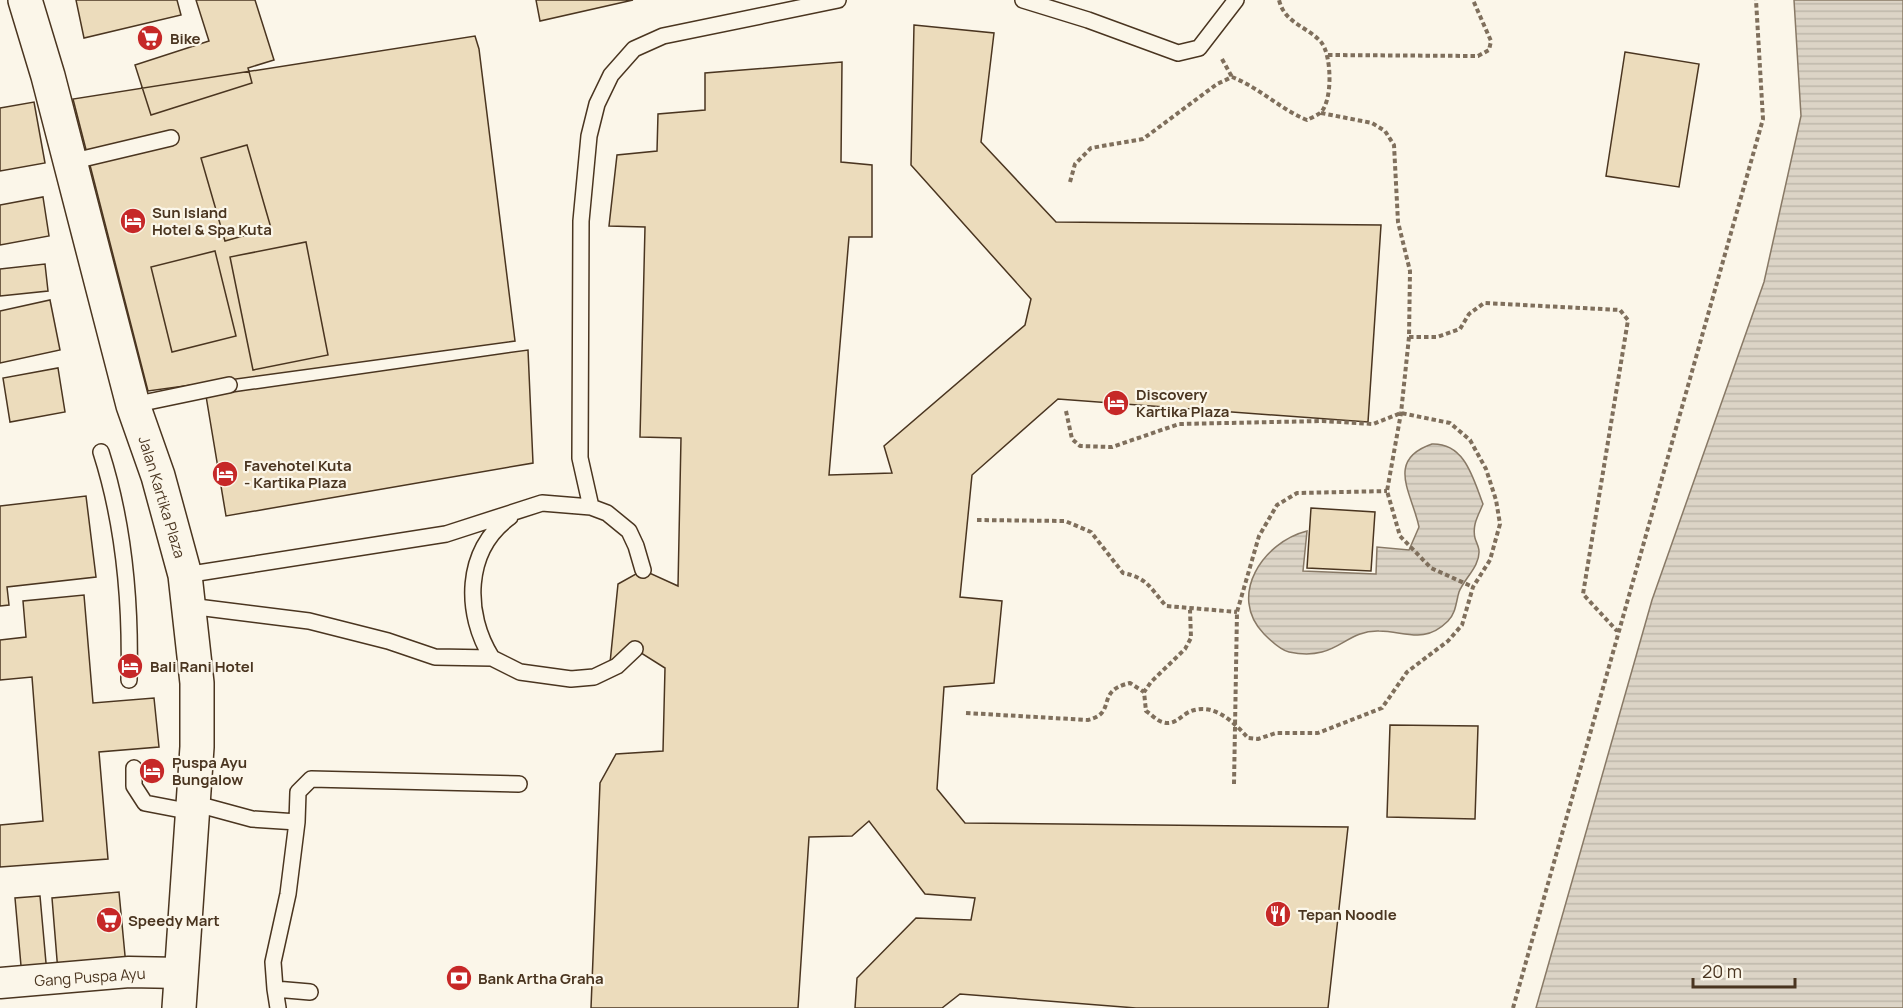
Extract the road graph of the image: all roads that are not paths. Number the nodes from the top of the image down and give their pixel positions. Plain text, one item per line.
1 (25, 0) edge
2 (838, 0) edge
3 (1023, 0) edge
4 (1236, 0) edge
5 (171, 138) dead end
6 (70, 162) junction
7 (229, 386) dead end
8 (133, 405) junction
9 (101, 452) dead end
10 (591, 507) junction
11 (520, 510) junction
12 (643, 570) dead end
13 (187, 590) junction
14 (635, 649) dead end
15 (492, 658) junction
16 (129, 680) dead end
17 (134, 768) dead end
18 (519, 783) dead end
19 (193, 807) junction
20 (297, 822) junction
21 (181, 973) junction
22 (0, 983) edge
23 (274, 989) junction
24 (310, 992) dead end
25 (179, 1008) edge
26 (278, 1008) edge

1 - 6 main road, Jalan Kartika Plaza
2 - 10 lane
3 - 4 lane
5 - 6 lane
6 - 8 main road, Jalan Kartika Plaza
7 - 8 lane
8 - 13 main road, Jalan Kartika Plaza
9 - 16 lane
10 - 11 lane
10 - 12 lane
11 - 13 lane
11 - 15 lane
13 - 15 lane
13 - 19 main road, Jalan Kartika Plaza
14 - 15 lane
17 - 19 lane
18 - 20 lane
19 - 20 lane
19 - 21 main road, Jalan Kartika Plaza
20 - 23 lane
21 - 22 street, Gang Puspa Ayu
21 - 25 main road, Jalan Kartika Plaza
23 - 24 lane
23 - 26 lane

